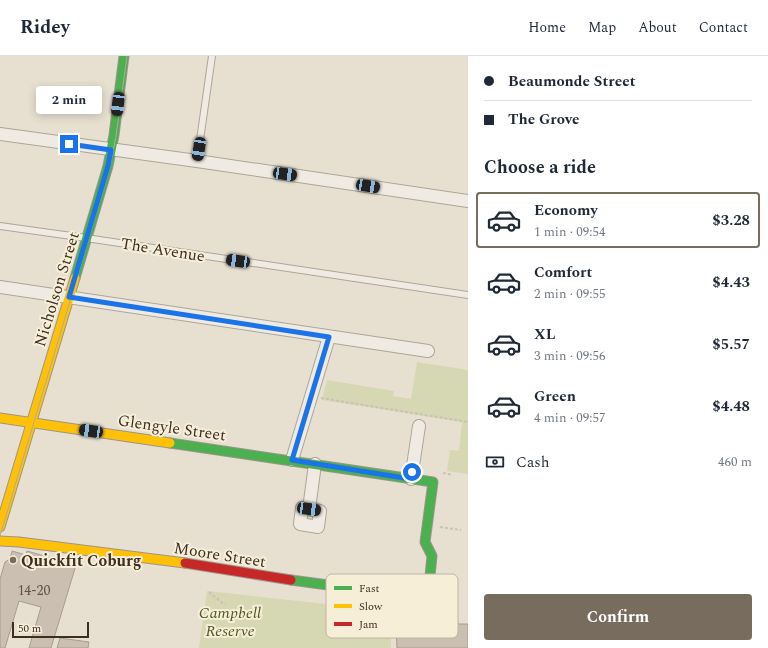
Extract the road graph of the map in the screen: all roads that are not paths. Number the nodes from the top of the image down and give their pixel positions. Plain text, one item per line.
1 (124, 56) edge
2 (212, 56) edge
3 (0, 134) edge
4 (111, 150) junction
5 (197, 161) junction
6 (468, 202) edge
7 (0, 226) edge
8 (86, 238) junction
9 (0, 288) edge
10 (468, 295) edge
11 (69, 297) junction
12 (329, 337) junction
13 (428, 351) dead end
14 (0, 418) edge
15 (31, 422) junction
16 (419, 426) dead end
17 (292, 460) junction
18 (316, 464) junction
19 (411, 479) junction
20 (309, 509) dead end
21 (0, 527) edge
22 (0, 541) edge
23 (430, 574) edge
24 (326, 584) edge

1 - 4 street, Nicholson Street
2 - 5 lane
3 - 4 street
4 - 5 street
4 - 8 street, Nicholson Street
5 - 6 street
7 - 8 lane, The Avenue
8 - 10 lane, The Avenue
8 - 11 street, Nicholson Street
9 - 11 street
11 - 12 street
11 - 15 street, Nicholson Street
12 - 13 street
12 - 17 street
14 - 15 street, Glengyle Street
15 - 17 street, Glengyle Street
15 - 21 street, Nicholson Street
16 - 19 street
17 - 18 street, Glengyle Street
18 - 19 street, Glengyle Street
18 - 20 street
19 - 23 street, Glengyle Street
22 - 24 street, Moore Street

